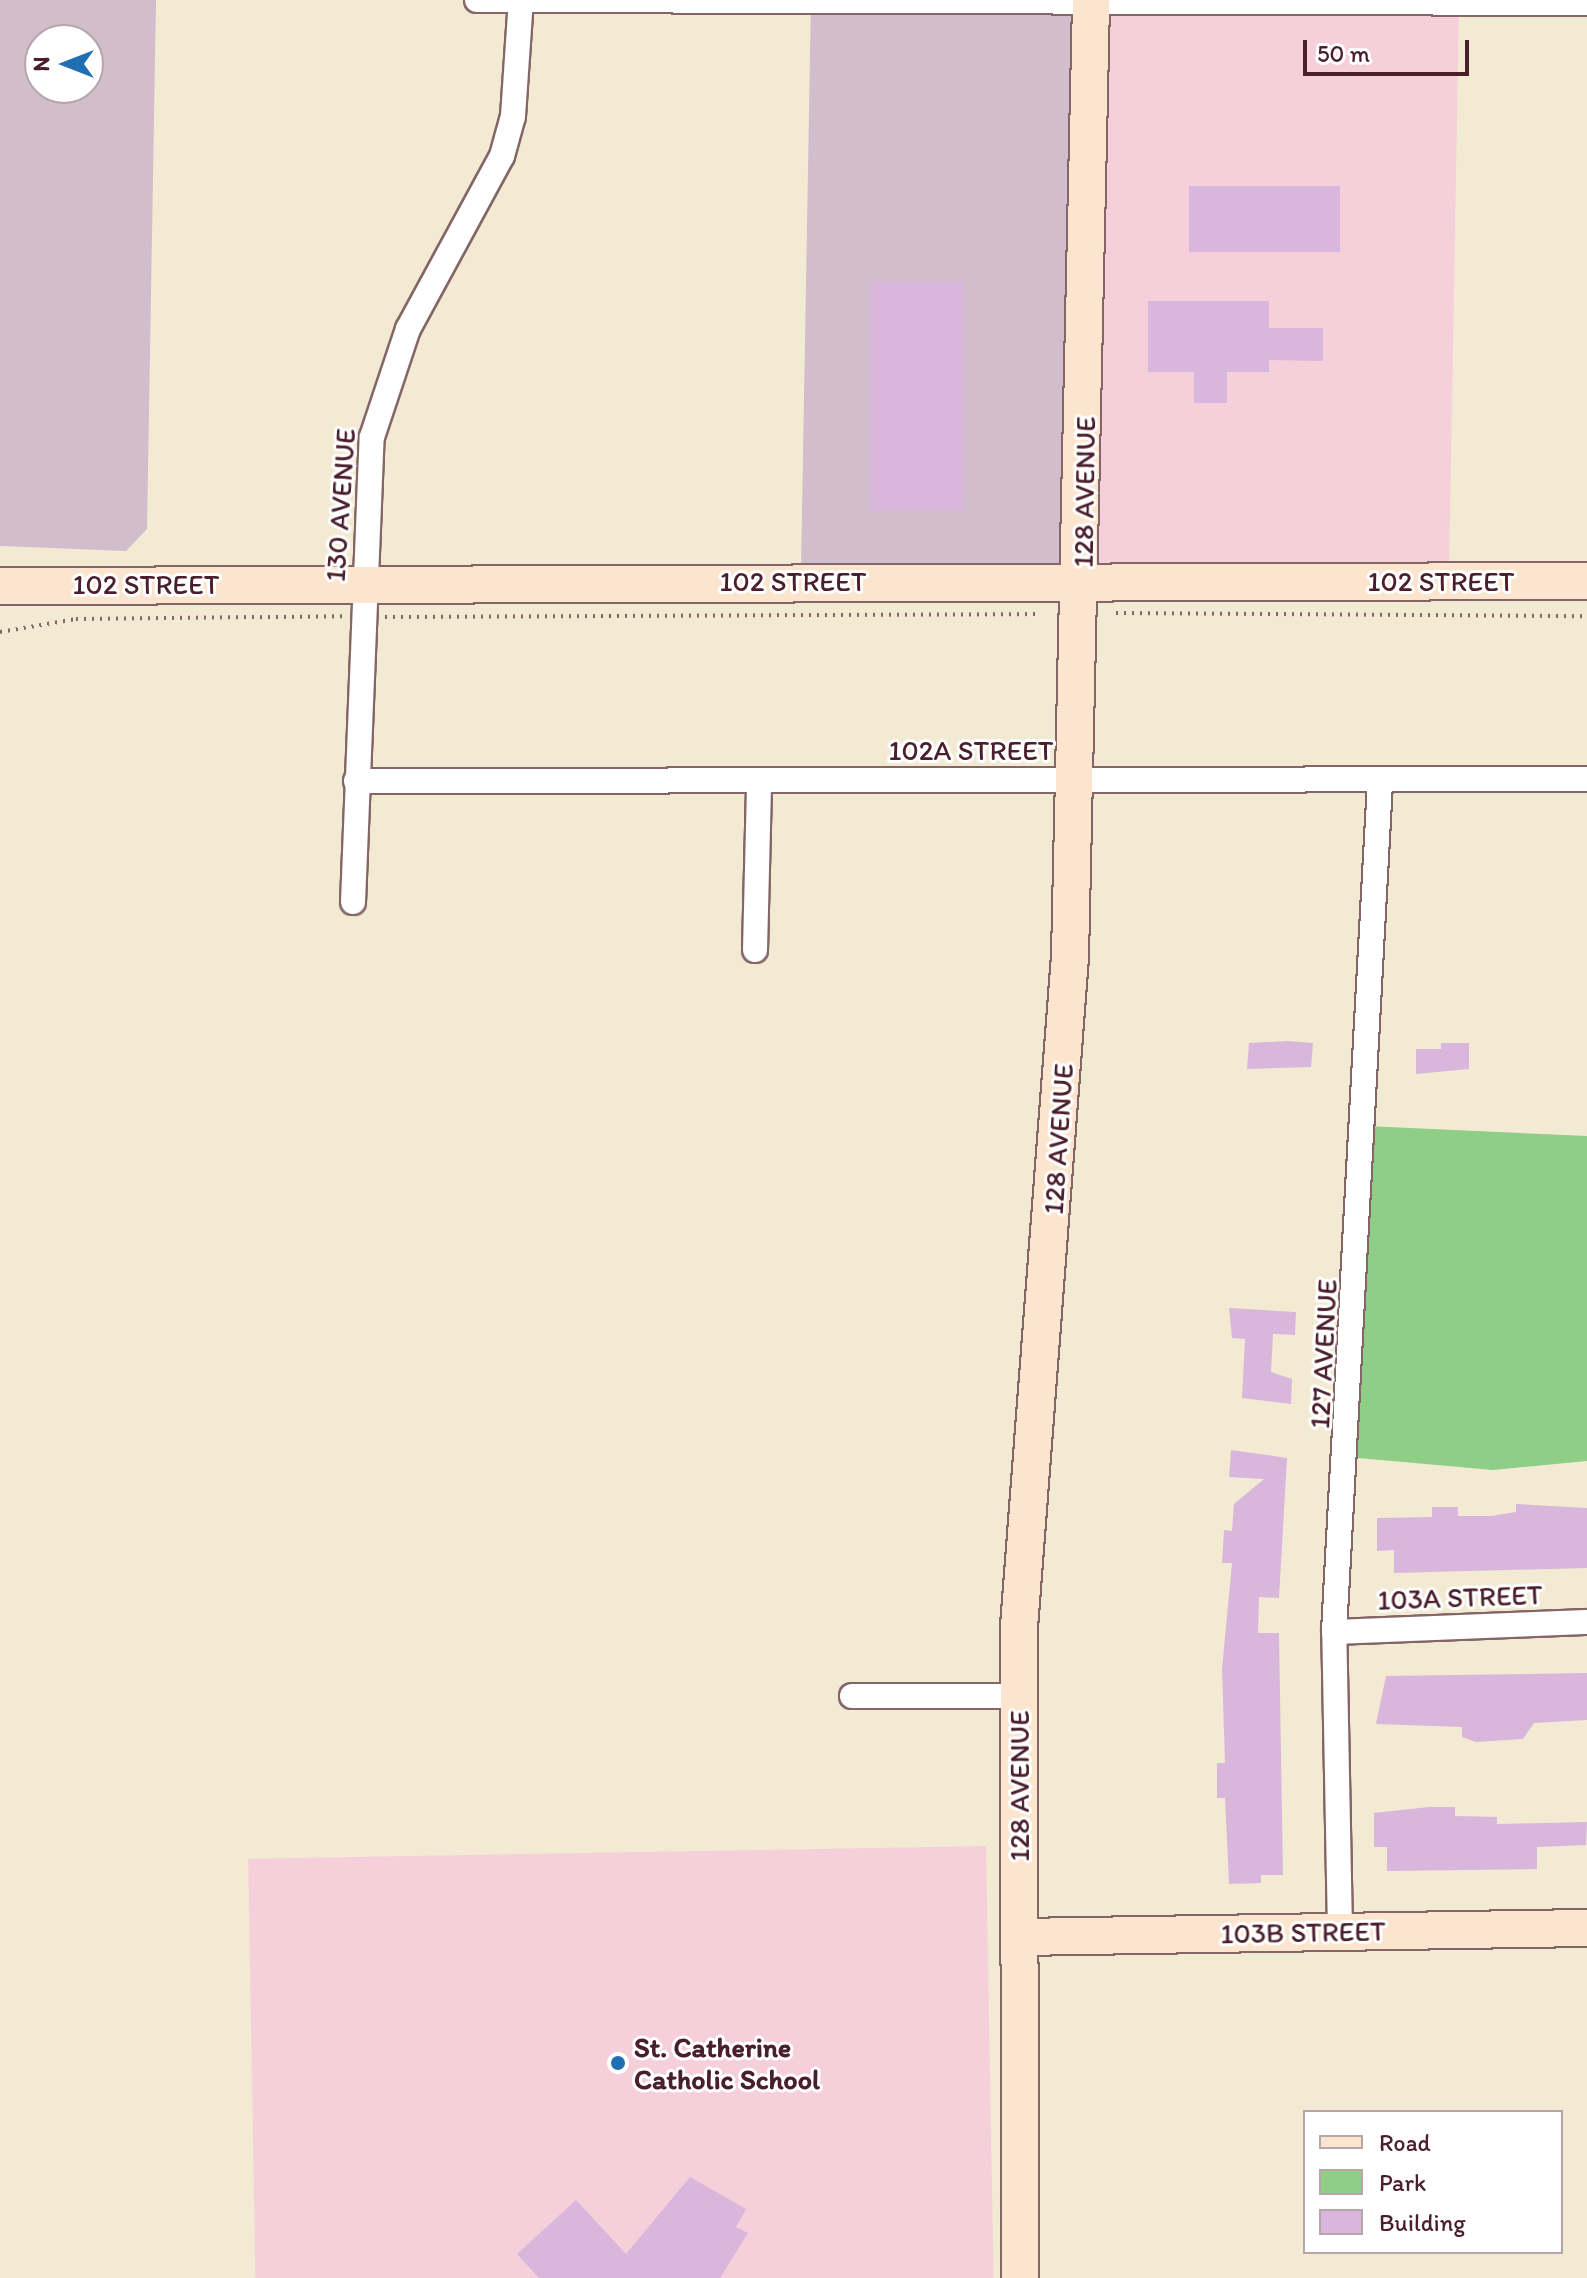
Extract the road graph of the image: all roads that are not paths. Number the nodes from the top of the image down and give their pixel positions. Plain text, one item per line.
1 (477, 0) edge
2 (521, 0) edge
3 (1091, 1) edge
4 (1587, 3) edge
5 (1587, 581) edge
6 (0, 586) edge
7 (1082, 597) junction
8 (363, 599) junction
9 (1076, 779) junction
10 (1587, 779) edge
11 (356, 781) junction
12 (759, 781) junction
13 (1380, 782) junction
14 (353, 902) dead end
15 (755, 950) dead end
16 (1587, 1622) edge
17 (1334, 1632) junction
18 (852, 1696) dead end
19 (1019, 1696) junction
20 (1587, 1928) edge
21 (1340, 1931) junction
22 (1019, 1937) junction
23 (1020, 2278) edge

1 - 2 street
2 - 3 street
2 - 8 street, 130 AVENUE
3 - 4 street
3 - 7 street, 128 AVENUE
5 - 7 street, 102 STREET
6 - 8 street, 102 STREET
7 - 8 street, 102 STREET
7 - 9 street, 128 AVENUE
8 - 11 street, 130 AVENUE
9 - 12 street, 102A STREET
9 - 13 street, 102A STREET
9 - 19 street, 128 AVENUE
10 - 13 street, 102A STREET
11 - 12 street, 102A STREET
11 - 14 street, 130 AVENUE
12 - 15 street
13 - 17 street, 127 AVENUE
16 - 17 street, 103A STREET
17 - 21 street, 127 AVENUE
18 - 19 street
19 - 22 street, 128 AVENUE
20 - 21 street, 103B STREET
21 - 22 street, 103B STREET
22 - 23 street, 128 AVENUE

